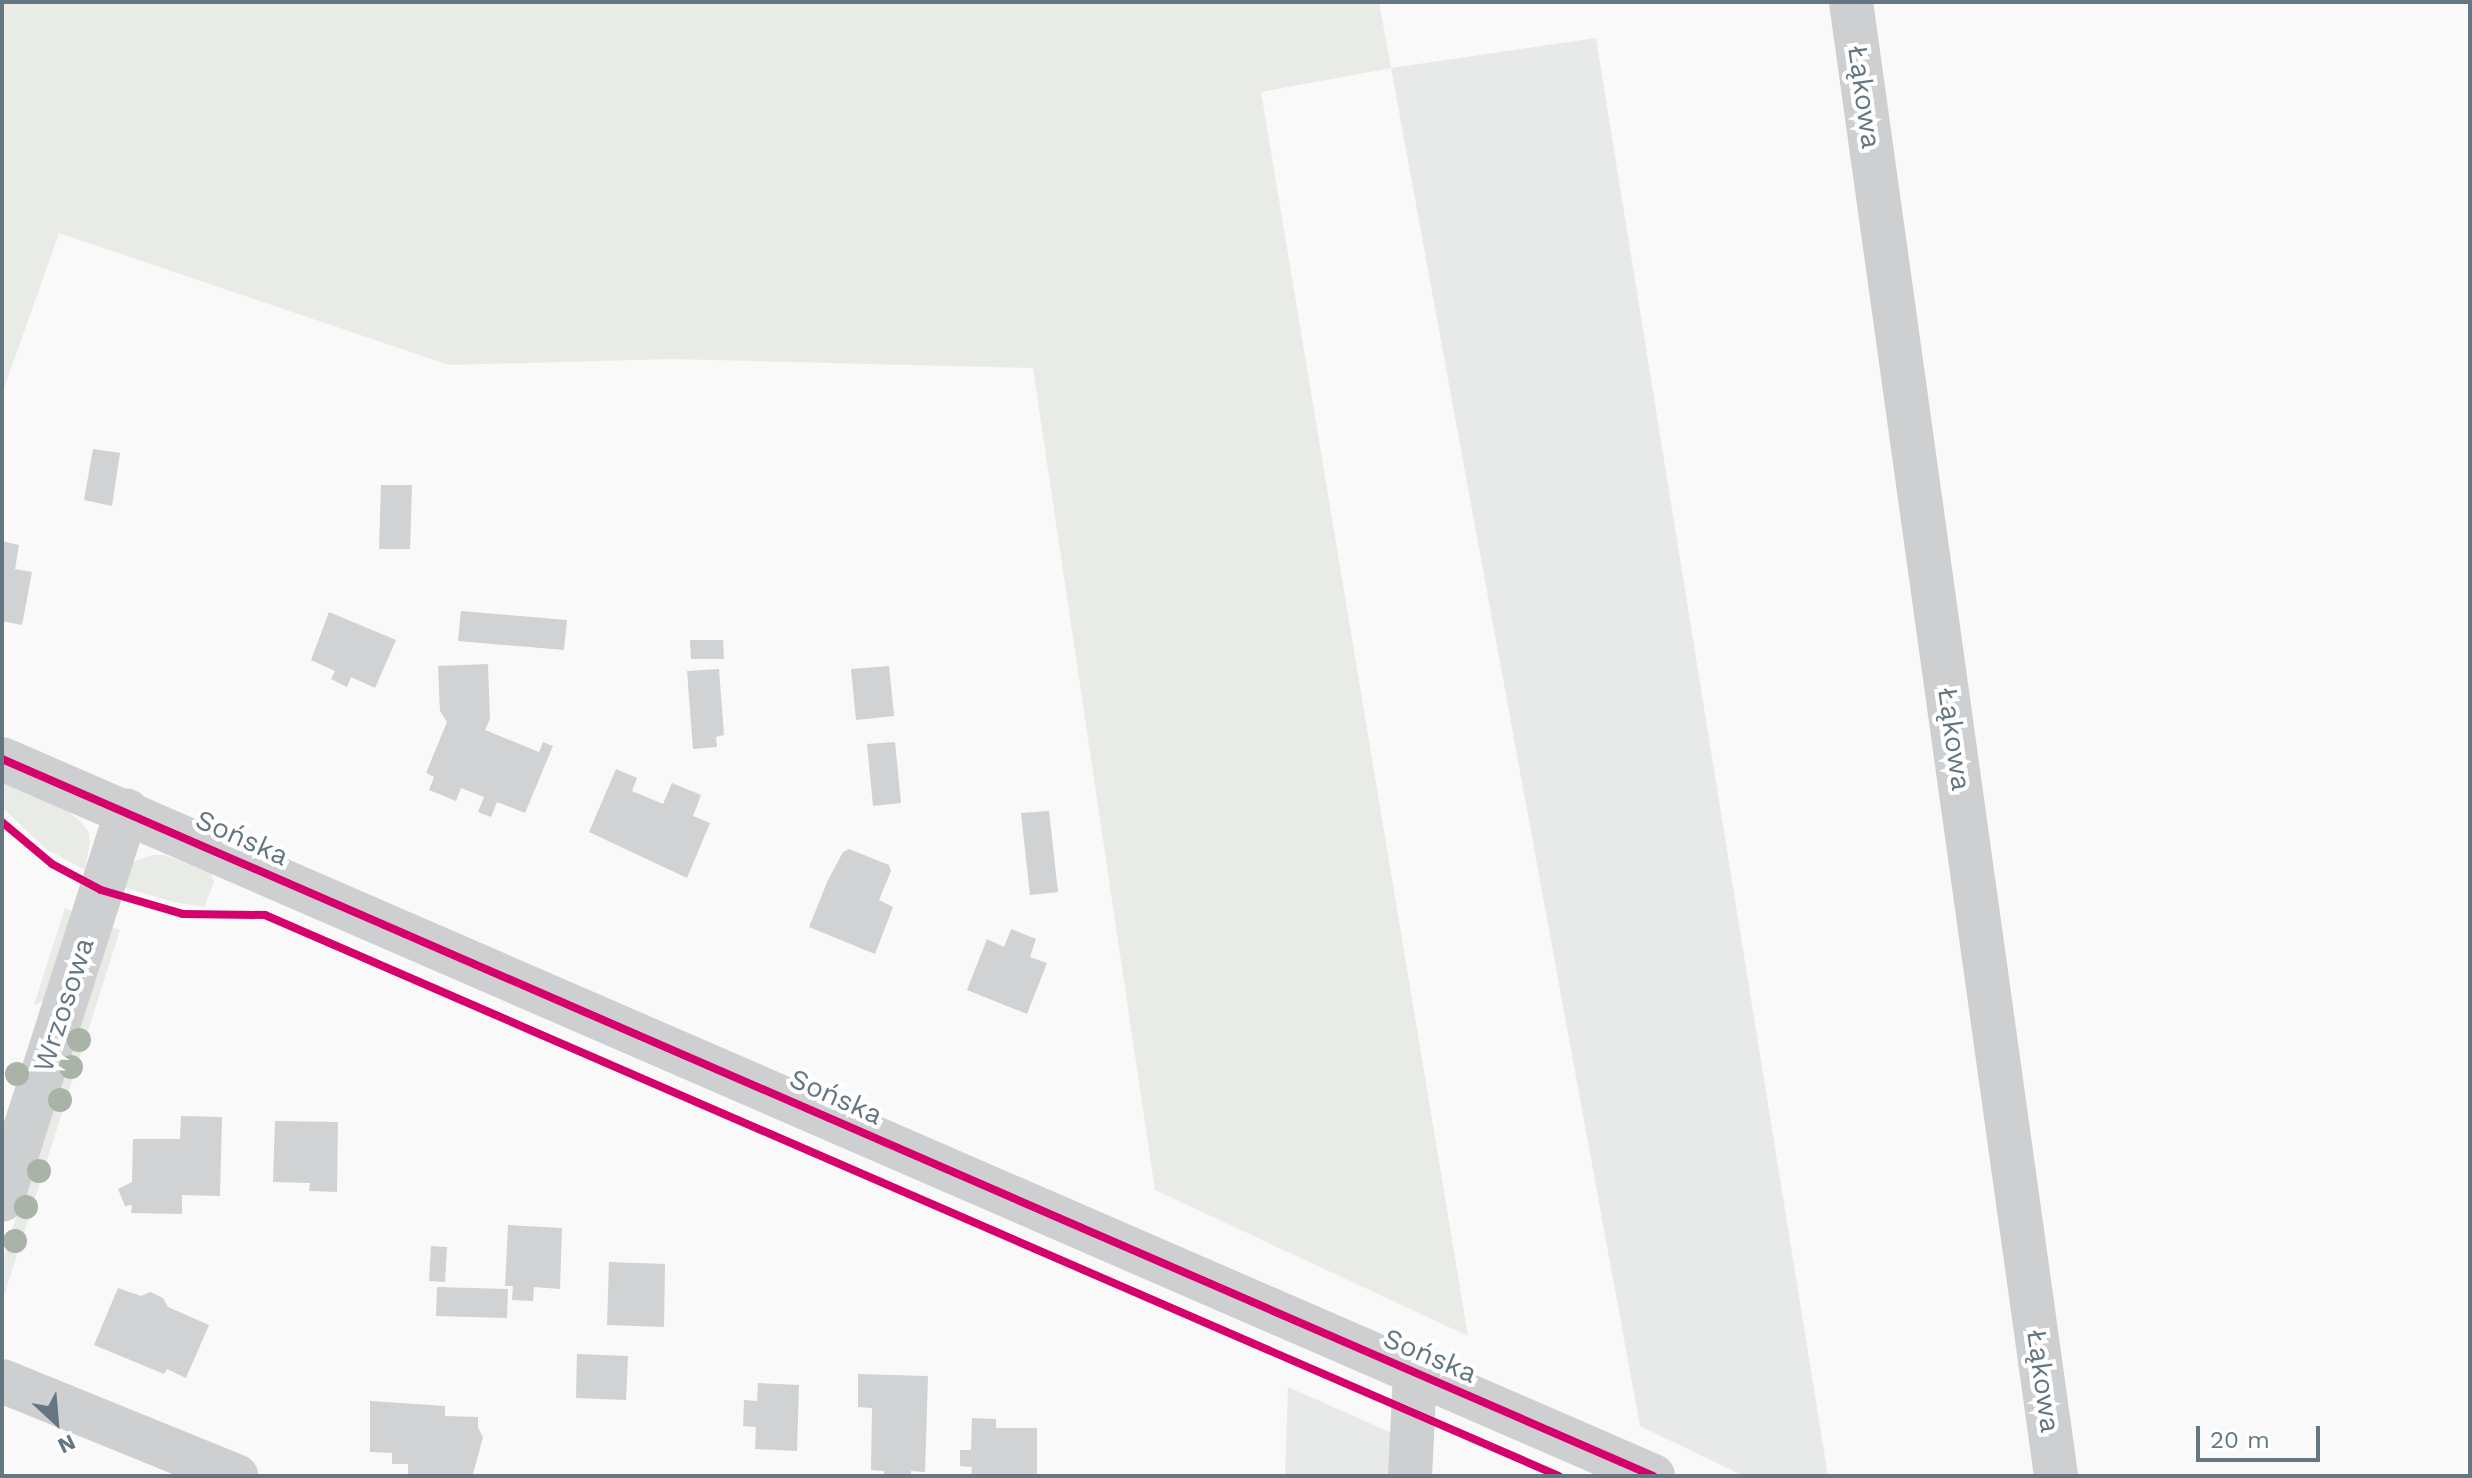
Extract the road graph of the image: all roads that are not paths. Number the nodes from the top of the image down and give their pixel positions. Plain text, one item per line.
1 (1851, 2) edge
2 (2, 759) edge
3 (127, 811) junction
4 (2, 1200) edge
5 (1415, 1373) junction
6 (2, 1381) edge
7 (236, 1476) edge
8 (1410, 1476) edge
9 (1653, 1476) edge
10 (2056, 1476) edge

1 - 10 street, Łąkowa
2 - 3 street, Sońska
3 - 4 street, Wrzosowa
3 - 5 street, Sońska
5 - 8 street
5 - 9 street, Sońska
6 - 7 street

